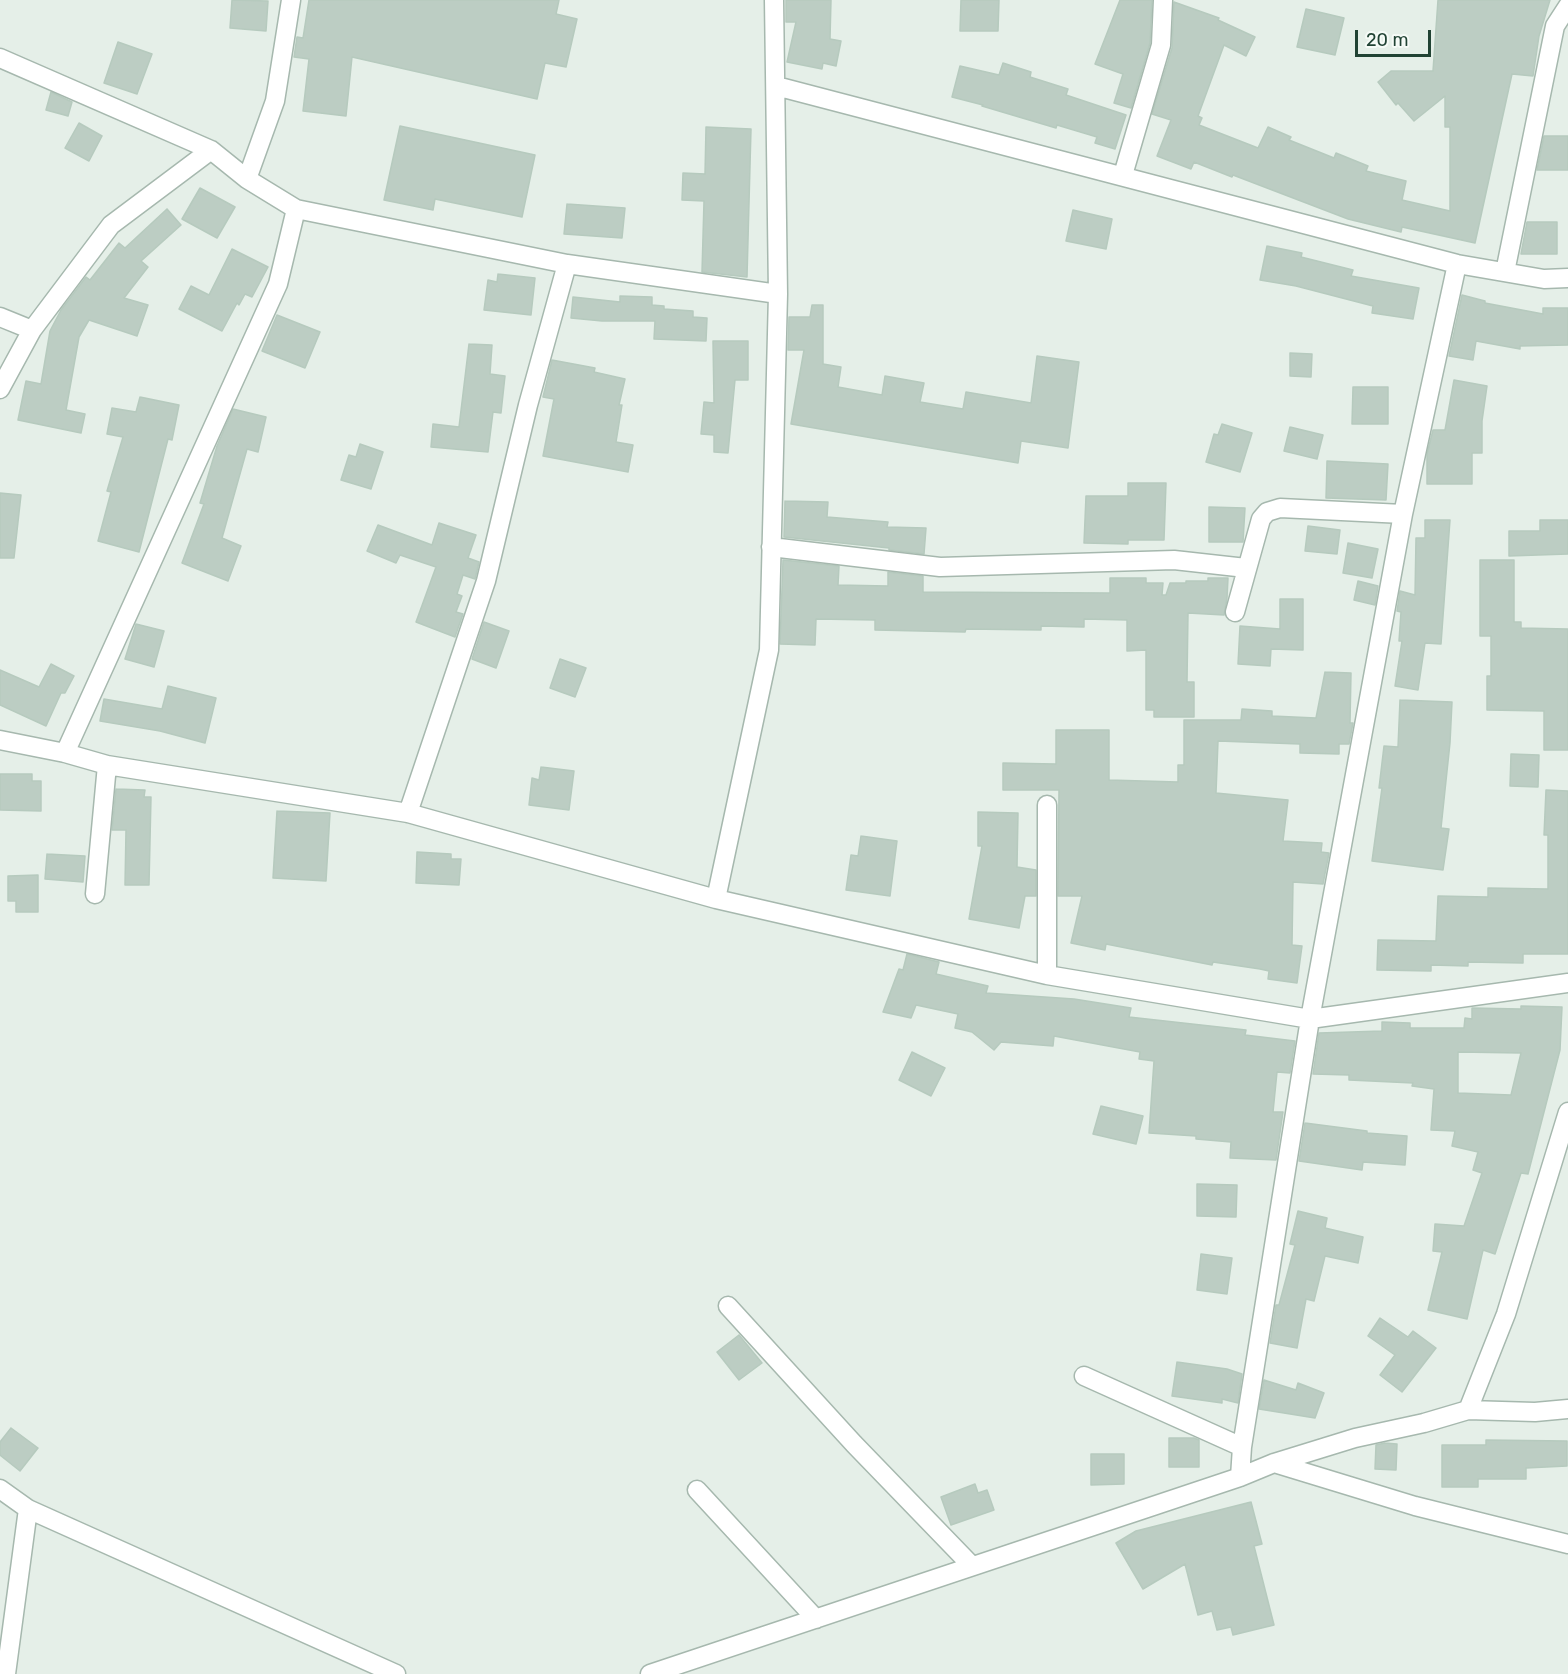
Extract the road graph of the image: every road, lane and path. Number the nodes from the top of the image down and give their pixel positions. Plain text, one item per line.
1 (291, 0) edge
2 (774, 0) edge
3 (1163, 0) edge
4 (1568, 6) edge
5 (0, 58) edge
6 (776, 86) junction
7 (211, 150) junction
8 (1123, 175) junction
9 (247, 180) junction
10 (296, 209) junction
11 (567, 264) junction
12 (1457, 264) junction
13 (1505, 272) junction
14 (1568, 278) edge
15 (778, 294) junction
16 (0, 317) edge
17 (32, 330) junction
18 (0, 389) edge
19 (1402, 514) junction
20 (771, 547) junction
21 (1246, 568) junction
22 (1234, 612) dead end
23 (0, 740) edge
24 (65, 753) junction
25 (107, 765) junction
26 (1047, 805) dead end
27 (408, 813) junction
28 (95, 894) dead end
29 (716, 899) junction
30 (1047, 975) junction
31 (1568, 983) edge
32 (1310, 1019) junction
33 (1568, 1113) edge
34 (728, 1306) dead end
35 (1084, 1376) dead end
36 (1568, 1409) edge
37 (1468, 1410) junction
38 (1242, 1447) junction
39 (1275, 1462) junction
40 (1240, 1477) junction
41 (0, 1489) edge
42 (697, 1490) dead end
43 (28, 1509) junction
44 (1568, 1544) edge
45 (972, 1566) junction
46 (816, 1619) junction
47 (6, 1674) edge
48 (396, 1674) edge
49 (650, 1674) edge

1 - 9 street
2 - 6 street
3 - 8 street
4 - 13 street
5 - 7 street
6 - 8 street
6 - 15 street
7 - 9 street
7 - 17 street
8 - 12 street
9 - 10 street
10 - 11 street
10 - 24 street
11 - 15 street
11 - 27 street
12 - 13 street
12 - 19 street
13 - 14 street
15 - 20 street
16 - 17 street
17 - 18 street
19 - 21 street
19 - 32 street
20 - 21 street
20 - 29 street
21 - 22 street
23 - 24 street
24 - 25 street
25 - 27 street
25 - 28 street
26 - 30 street
27 - 29 street
29 - 30 street
30 - 32 street
31 - 32 street
32 - 38 street
33 - 37 street
34 - 45 street
35 - 38 street
36 - 37 street
37 - 39 street
38 - 40 street
39 - 40 street
39 - 44 street
40 - 45 street
41 - 43 street
42 - 46 street
43 - 47 street
43 - 48 street
45 - 46 street
46 - 49 street

